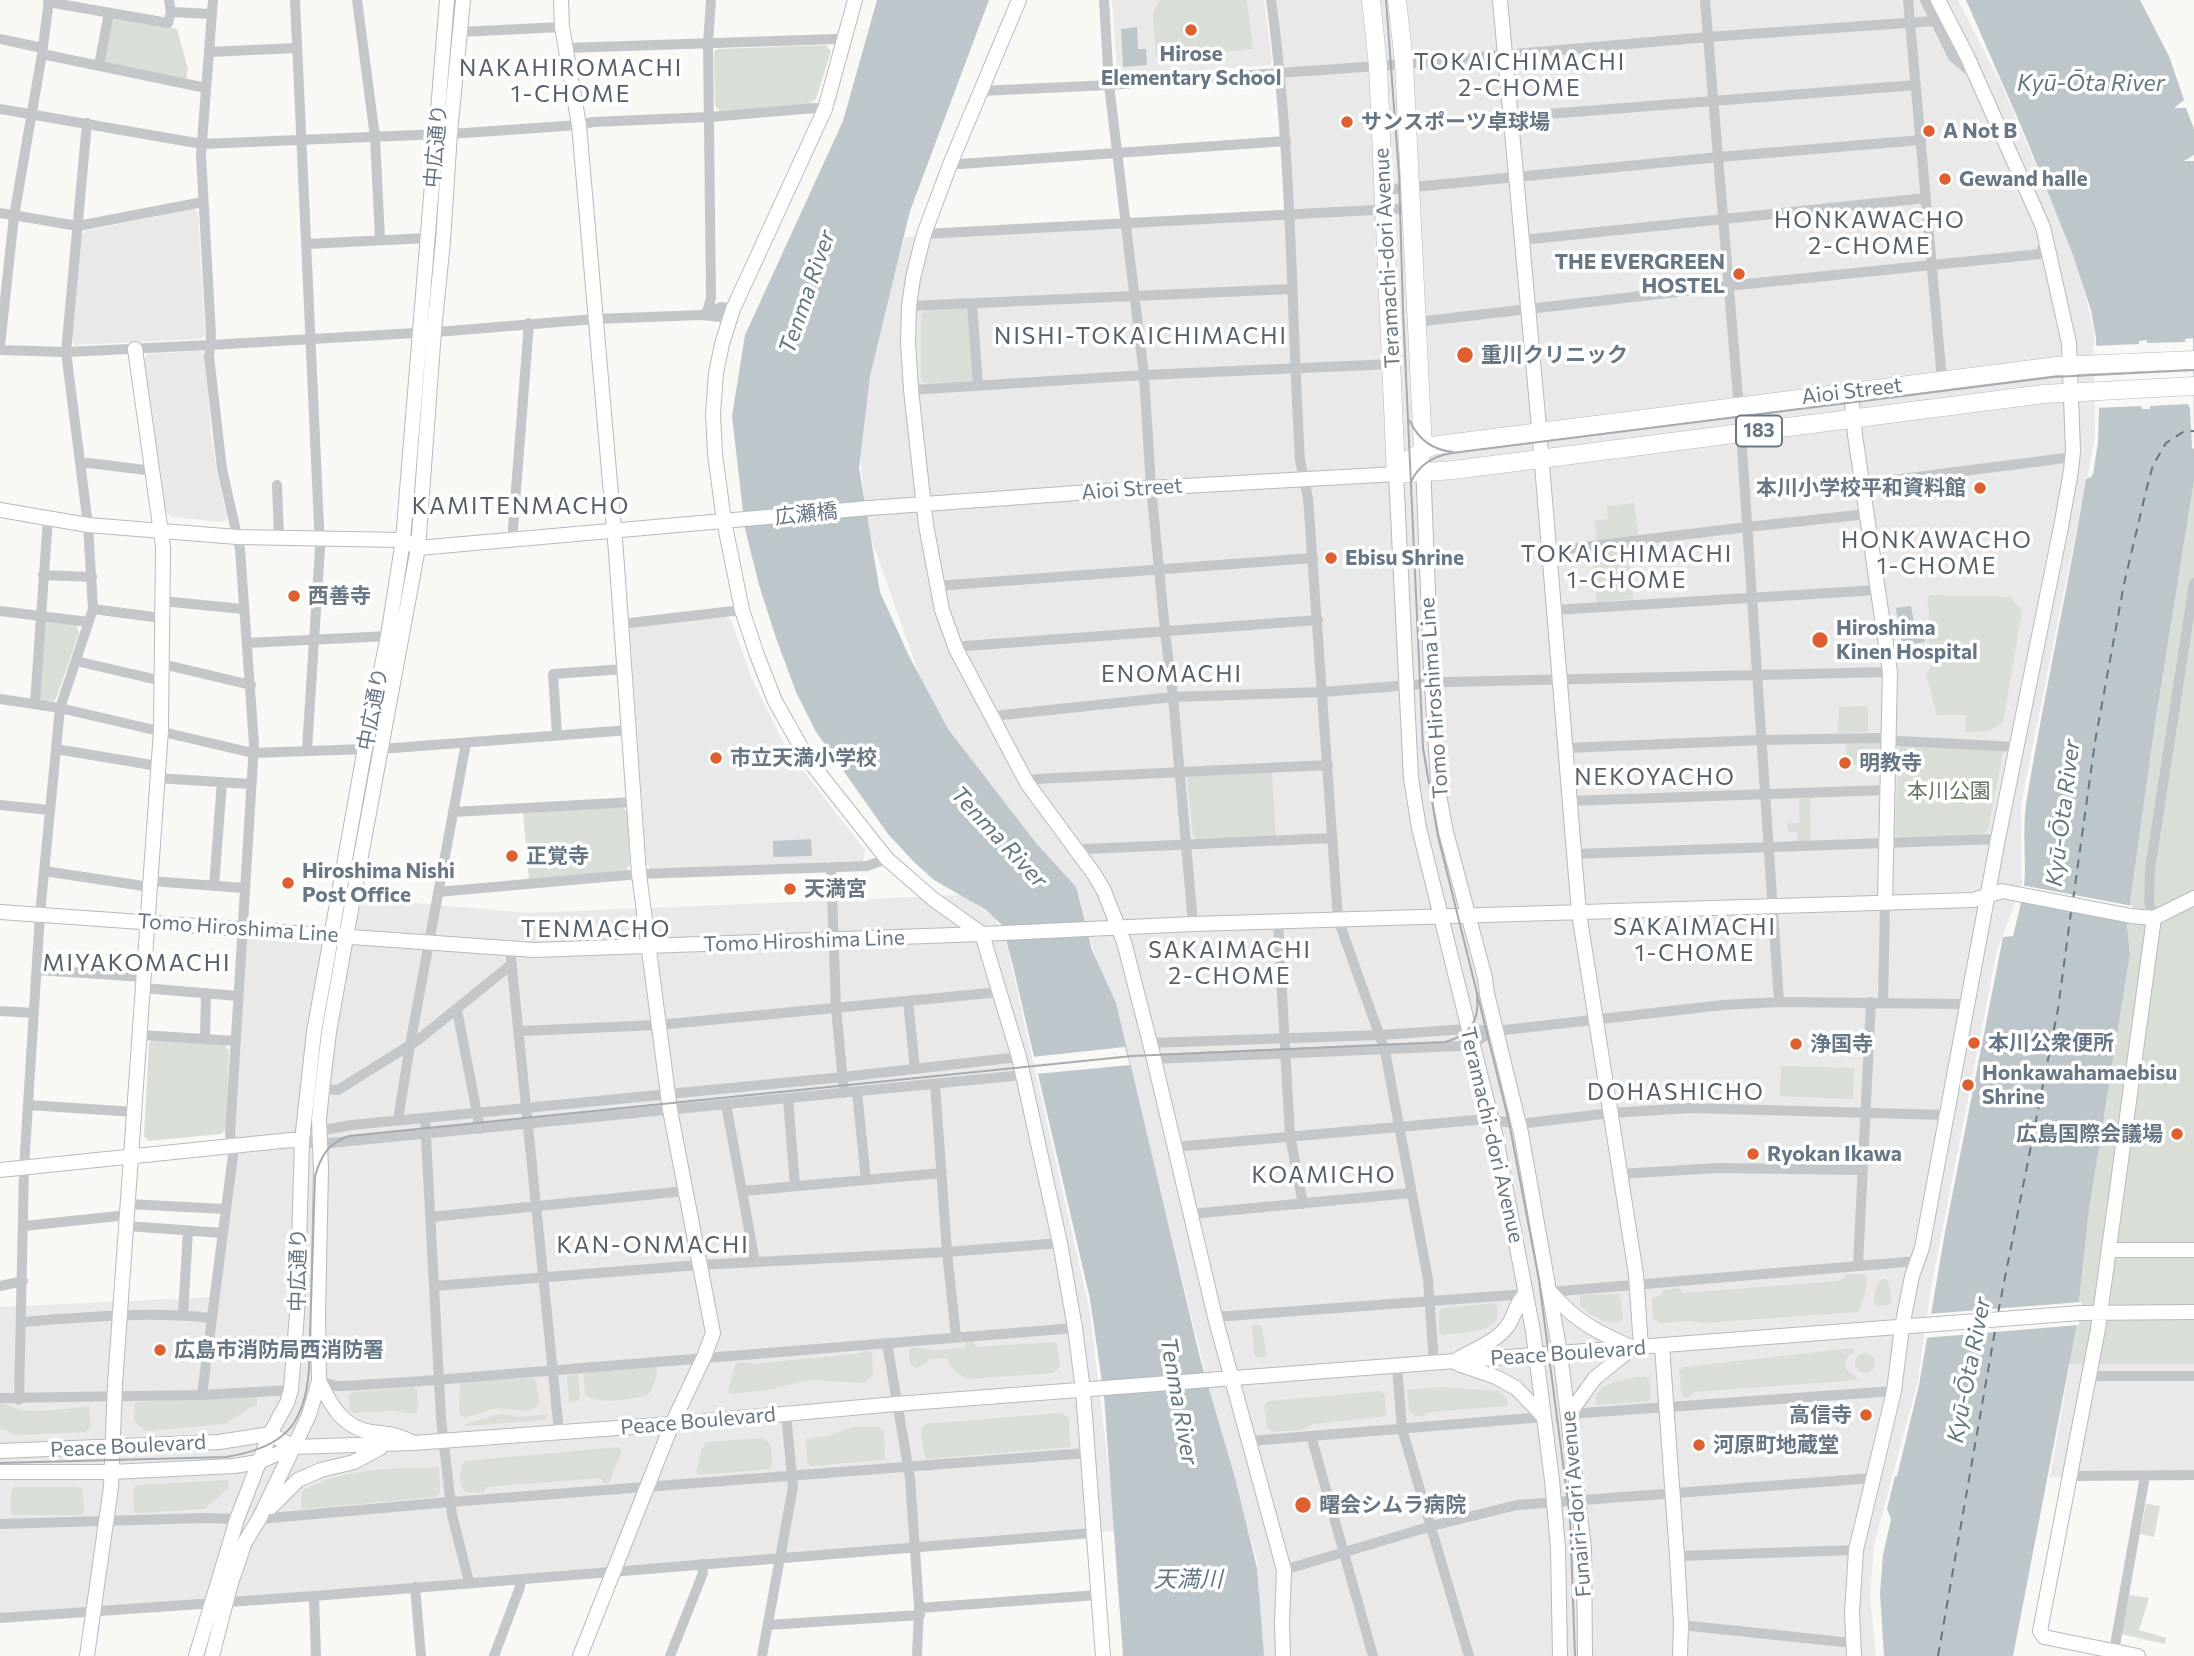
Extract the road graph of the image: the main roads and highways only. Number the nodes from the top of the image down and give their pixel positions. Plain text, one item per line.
1 (1371, 0) edge
2 (1397, 0) edge
3 (2194, 360) edge
4 (2194, 386) edge
5 (1423, 449) junction
6 (1396, 474) junction

1 - 6 highway, Teramachi-dori Avenue
2 - 5 highway, Teramachi-dori Avenue
3 - 5 highway, Aioi Street / 183
4 - 6 highway, Aioi Street / 183
5 - 6 highway

